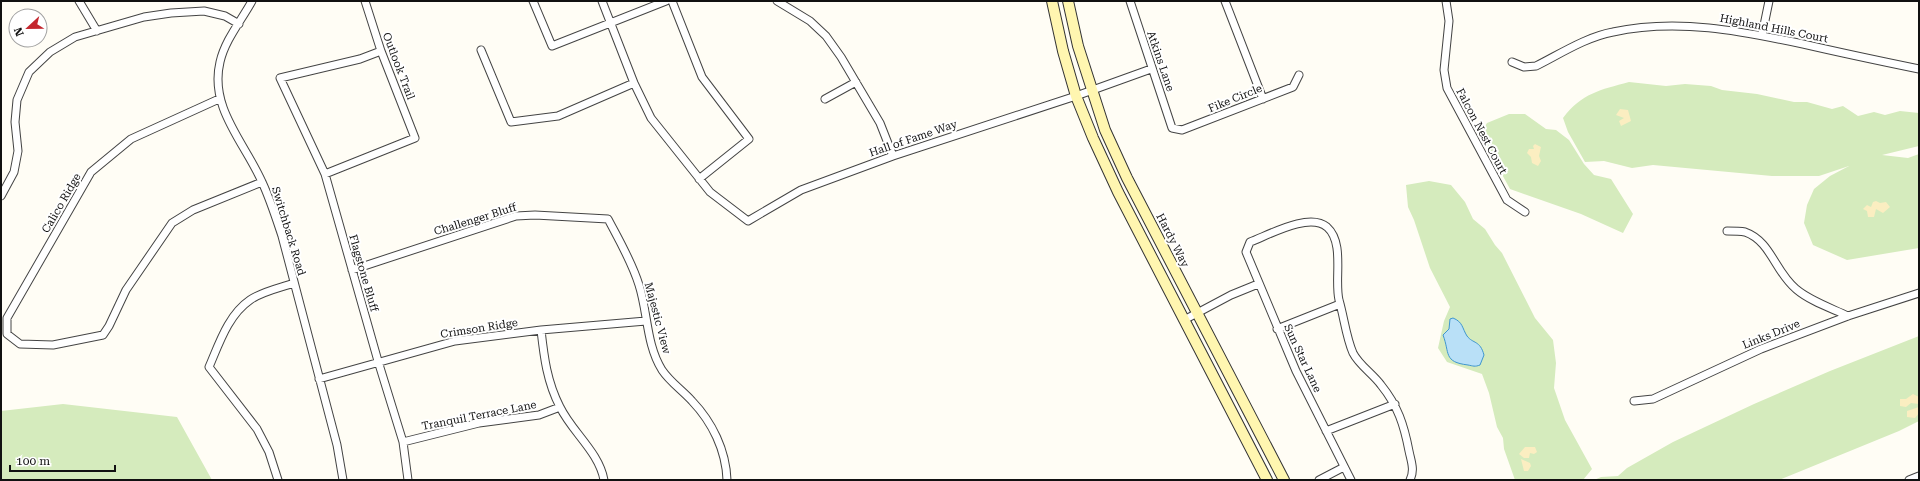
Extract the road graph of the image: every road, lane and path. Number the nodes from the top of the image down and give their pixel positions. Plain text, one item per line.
1 (80, 1) edge
2 (252, 1) edge
3 (365, 1) edge
4 (533, 1) edge
5 (602, 1) edge
6 (666, 1) edge
7 (672, 1) edge
8 (777, 1) edge
9 (1052, 1) edge
10 (1068, 1) edge
11 (1130, 1) edge
12 (1225, 1) edge
13 (1446, 1) edge
14 (1769, 1) edge
15 (610, 23) junction
16 (239, 24) junction
17 (97, 31) junction
18 (1762, 35) junction
19 (481, 50) dead end
20 (381, 51) junction
21 (1512, 62) dead end
22 (1151, 69) junction
23 (1919, 69) edge
24 (1299, 75) dead end
25 (856, 82) junction
26 (634, 83) junction
27 (1092, 90) junction
28 (1076, 96) junction
29 (219, 99) junction
30 (825, 99) dead end
31 (1263, 99) junction
32 (1172, 128) joint
33 (893, 156) junction
34 (325, 174) junction
35 (699, 179) junction
36 (262, 182) junction
37 (1, 196) edge
38 (1525, 212) dead end
39 (608, 219) joint
40 (1727, 231) dead end
41 (352, 270) junction
42 (294, 283) junction
43 (1258, 284) junction
44 (1919, 293) edge
45 (1340, 304) junction
46 (1197, 313) junction
47 (1848, 316) junction
48 (1184, 320) junction
49 (646, 321) junction
50 (1277, 329) junction
51 (541, 330) junction
52 (378, 361) junction
53 (319, 378) junction
54 (1634, 401) dead end
55 (1395, 404) junction
56 (560, 406) junction
57 (1326, 431) junction
58 (403, 442) junction
59 (1344, 467) junction
60 (1919, 476) edge
61 (278, 480) edge
62 (344, 480) edge
63 (408, 480) edge
64 (604, 480) edge
65 (726, 480) edge
66 (1267, 480) edge
67 (1284, 480) edge
68 (1319, 480) edge
69 (1351, 480) edge
70 (1410, 480) edge
71 (1909, 480) edge

1 - 17 street
2 - 16 street, Switchback Road
3 - 20 street, Outlook Trail
4 - 15 street
5 - 15 street
6 - 15 street
7 - 35 street
8 - 25 street
9 - 28 main road
10 - 27 main road, Hardy Way
11 - 22 street, Atkins Lane
12 - 31 street
13 - 38 street, Falcon Nest Court
14 - 18 street
15 - 26 street
16 - 17 street
16 - 29 street, Switchback Road
17 - 37 street
18 - 21 street, Highland Hills Court
18 - 23 street, Highland Hills Court
19 - 26 street
20 - 34 street, Outlook Trail
20 - 34 street, Flagstone Bluff
22 - 27 street, Hall of Fame Way
22 - 32 street, Atkins Lane
24 - 31 street, Fike Circle
25 - 30 street
25 - 33 street
26 - 35 street
27 - 28 street, Hall of Fame Way
27 - 46 main road, Hardy Way
28 - 33 street, Hall of Fame Way
28 - 48 main road
29 - 36 street, Switchback Road
29 - 36 street, Calico Ridge
31 - 32 street, Fike Circle
33 - 35 street, Hall of Fame Way
34 - 41 street, Flagstone Bluff
36 - 42 street, Switchback Road
39 - 41 street, Challenger Bluff
39 - 49 street, Majestic View
40 - 47 street
41 - 52 street, Flagstone Bluff
42 - 53 street, Switchback Road
42 - 61 street
43 - 45 street, Sun Star Lane
43 - 46 street
43 - 50 street, Sun Star Lane
44 - 47 street, Links Drive
45 - 50 street
45 - 55 street
46 - 48 street
46 - 67 main road, Hardy Way
47 - 54 street, Links Drive
48 - 66 main road
49 - 51 street, Crimson Ridge
49 - 65 street, Majestic View
50 - 57 street, Sun Star Lane
51 - 52 street, Crimson Ridge
51 - 56 street
52 - 53 street, Crimson Ridge
52 - 58 street, Flagstone Bluff
53 - 62 street, Switchback Road
55 - 57 street
55 - 70 street
56 - 58 street, Tranquil Terrace Lane
56 - 64 street
57 - 59 street, Sun Star Lane
58 - 63 street, Flagstone Bluff
59 - 68 street
59 - 69 street, Sun Star Lane
60 - 71 street

